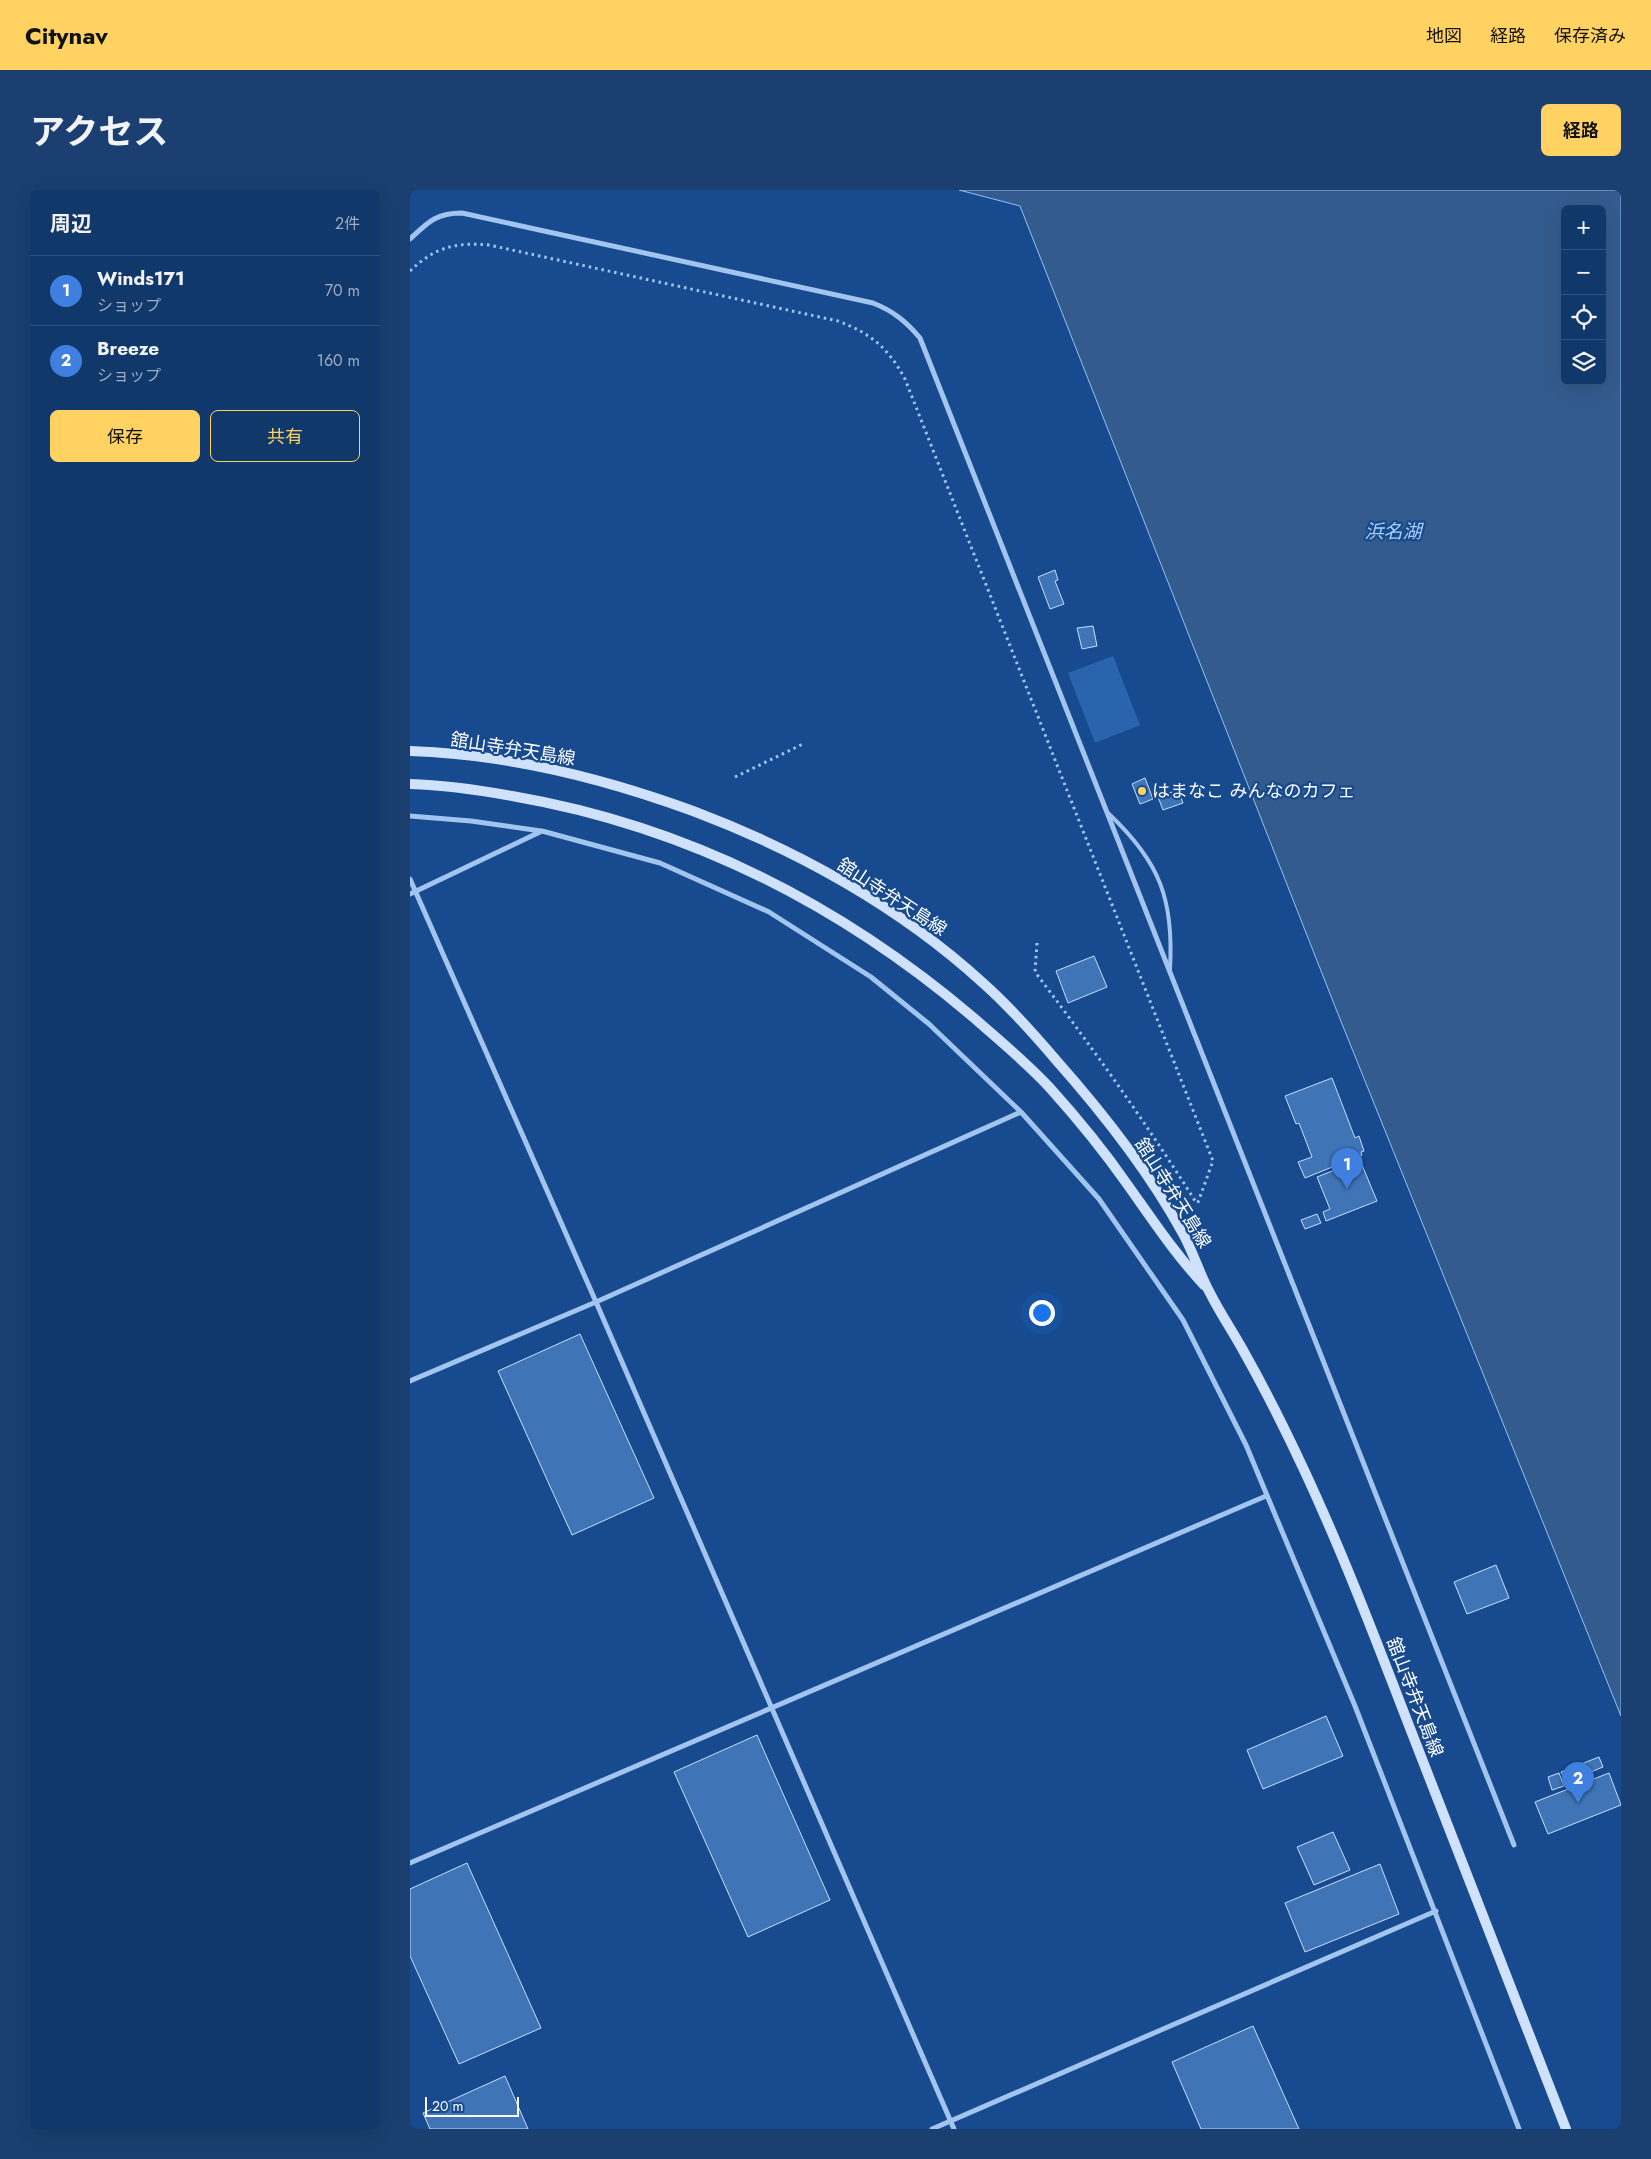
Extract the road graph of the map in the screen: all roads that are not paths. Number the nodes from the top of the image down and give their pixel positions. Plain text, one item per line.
1 (410, 239) edge
2 (410, 752) edge
3 (410, 784) edge
4 (1109, 814) junction
5 (410, 816) edge
6 (542, 831) junction
7 (410, 879) edge
8 (413, 892) edge
9 (1170, 970) junction
10 (1021, 1112) junction
11 (1208, 1290) junction
12 (596, 1302) junction
13 (410, 1381) edge
14 (1266, 1496) junction
15 (773, 1708) junction
16 (1514, 1845) dead end
17 (410, 1863) edge
18 (1436, 1911) junction
19 (951, 2121) junction
20 (932, 2129) edge
21 (954, 2129) edge
22 (1519, 2129) edge
23 (1566, 2129) edge

1 - 4 street
2 - 11 main road, 舘山寺弁天島線
3 - 11 main road, 舘山寺弁天島線
4 - 9 street
4 - 9 lane
5 - 6 street
6 - 8 street
6 - 10 street
7 - 8 street
8 - 12 street
9 - 16 street
10 - 12 street
10 - 14 street
11 - 23 main road, 舘山寺弁天島線
12 - 13 street
12 - 15 street
14 - 15 street
14 - 18 street
15 - 17 street
15 - 19 street
18 - 19 street
18 - 22 street
19 - 20 street
19 - 21 street

